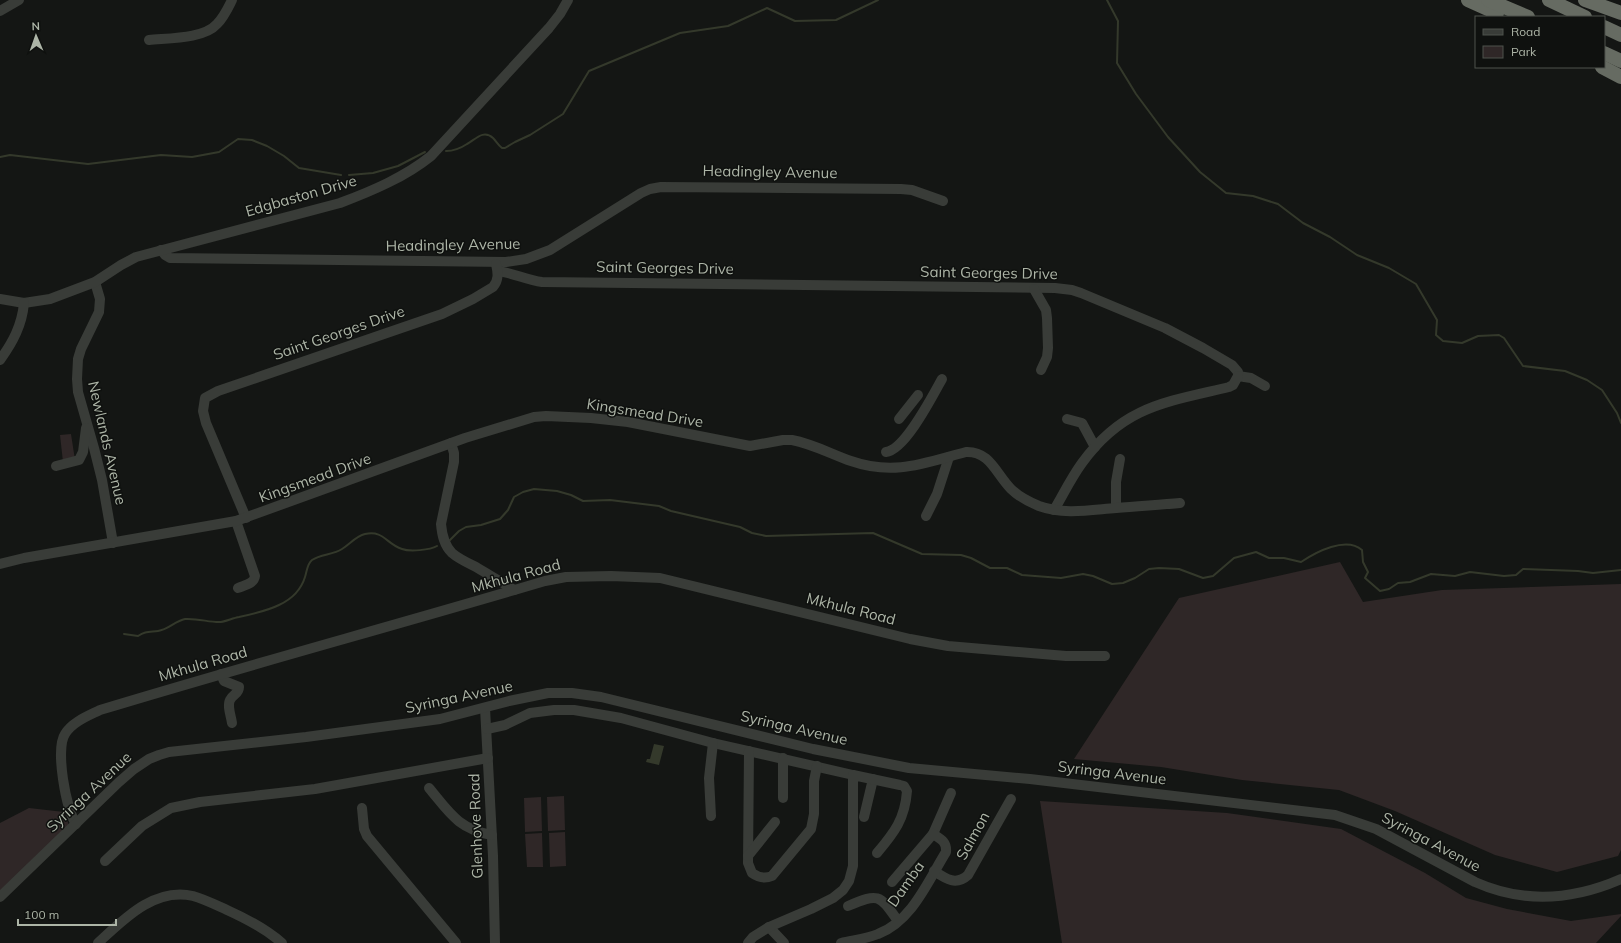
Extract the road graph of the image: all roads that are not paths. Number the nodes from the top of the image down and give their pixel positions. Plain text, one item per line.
1 (19, 0) edge
2 (232, 0) edge
3 (568, 0) edge
4 (1468, 0) edge
5 (1488, 0) edge
6 (1549, 0) edge
7 (1585, 0) edge
8 (0, 11) edge
9 (1621, 13) edge
10 (1504, 16) edge
11 (1526, 16) edge
12 (1583, 16) edge
13 (1605, 27) edge
14 (1621, 35) edge
15 (149, 40) dead end
16 (1605, 53) edge
17 (1621, 61) edge
18 (1604, 68) edge
19 (1621, 77) edge
20 (943, 201) dead end
21 (161, 250) junction
22 (497, 266) junction
23 (94, 282) junction
24 (1034, 289) junction
25 (0, 299) edge
26 (24, 303) junction
27 (0, 360) edge
28 (1041, 370) dead end
29 (1238, 376) junction
30 (942, 379) dead end
31 (1265, 386) dead end
32 (918, 395) dead end
33 (899, 419) dead end
34 (1067, 419) dead end
35 (86, 423) junction
36 (451, 443) junction
37 (1095, 447) junction
38 (886, 452) dead end
39 (949, 457) junction
40 (1120, 459) dead end
41 (56, 466) dead end
42 (1064, 494) junction
43 (1180, 504) dead end
44 (1038, 506) junction
45 (1116, 508) junction
46 (1054, 510) junction
47 (1076, 511) junction
48 (926, 516) dead end
49 (246, 518) junction
50 (236, 521) junction
51 (113, 543) junction
52 (0, 564) edge
53 (238, 588) dead end
54 (514, 590) junction
55 (1105, 656) dead end
56 (222, 674) junction
57 (485, 708) junction
58 (232, 723) dead end
59 (487, 729) junction
60 (713, 743) junction
61 (748, 750) junction
62 (488, 758) junction
63 (783, 758) junction
64 (817, 766) junction
65 (853, 774) junction
66 (873, 779) junction
67 (429, 788) dead end
68 (951, 793) dead end
69 (783, 798) dead end
70 (1011, 799) dead end
71 (362, 808) dead end
72 (711, 816) dead end
73 (864, 816) dead end
74 (774, 822) dead end
75 (76, 824) junction
76 (933, 834) junction
77 (492, 835) junction
78 (876, 853) dead end
79 (748, 856) junction
80 (105, 861) dead end
81 (934, 871) junction
82 (1621, 879) edge
83 (892, 882) dead end
84 (0, 897) edge
85 (848, 906) dead end
86 (898, 921) junction
87 (769, 927) junction
88 (98, 943) edge
89 (282, 943) edge
90 (456, 943) edge
91 (494, 943) edge
92 (748, 943) edge
93 (784, 943) edge
94 (841, 943) edge

1 - 8 street
2 - 15 street
3 - 21 street, Edgbaston Drive
4 - 10 highway
5 - 11 highway
6 - 12 highway
7 - 9 highway
13 - 14 highway
16 - 17 highway
18 - 19 highway
20 - 22 street, Headingley Avenue
21 - 22 street, Headingley Avenue
21 - 23 street, Edgbaston Drive
22 - 24 street, Saint Georges Drive
22 - 49 street, Saint Georges Drive
23 - 26 street, Edgbaston Drive
23 - 35 street, Newlands Avenue
24 - 28 street
24 - 29 street, Saint Georges Drive
25 - 26 street, Edgbaston Drive
26 - 27 street
29 - 31 street
29 - 37 street
30 - 38 street
32 - 33 street
34 - 37 street
35 - 41 street
35 - 51 street, Newlands Avenue
36 - 39 street, Kingsmead Drive
36 - 49 street, Kingsmead Drive
36 - 54 street
37 - 42 street
39 - 44 street, Kingsmead Drive
39 - 48 street
40 - 45 street
42 - 44 street
42 - 46 street
42 - 47 street
43 - 45 street, Kingsmead Drive
44 - 46 street, Kingsmead Drive
45 - 47 street, Kingsmead Drive
46 - 47 street, Kingsmead Drive
49 - 50 street, Kingsmead Drive
50 - 51 street, Kingsmead Drive
50 - 53 street
51 - 52 street, Kingsmead Drive
54 - 55 street, Mkhula Road
54 - 56 street, Mkhula Road
56 - 58 street
56 - 75 street, Mkhula Road
57 - 59 street, Glenhove Road
57 - 75 street, Syringa Avenue
57 - 82 street, Syringa Avenue
59 - 60 street
59 - 62 street, Glenhove Road
60 - 61 street
60 - 72 street
61 - 63 street
61 - 79 street
62 - 77 street, Glenhove Road
62 - 80 street
63 - 64 street
63 - 69 street
64 - 65 street
64 - 79 street
65 - 66 street
65 - 87 street
66 - 73 street
66 - 78 street
67 - 77 street
68 - 76 street, Damba
70 - 81 street, Salmon
71 - 90 street
74 - 79 street
75 - 84 street, Syringa Avenue
76 - 81 street, Damba
76 - 83 street, Damba
77 - 91 street, Glenhove Road
81 - 86 street, Damba
85 - 86 street
86 - 94 street, Damba
87 - 92 street
87 - 93 street
88 - 89 street

